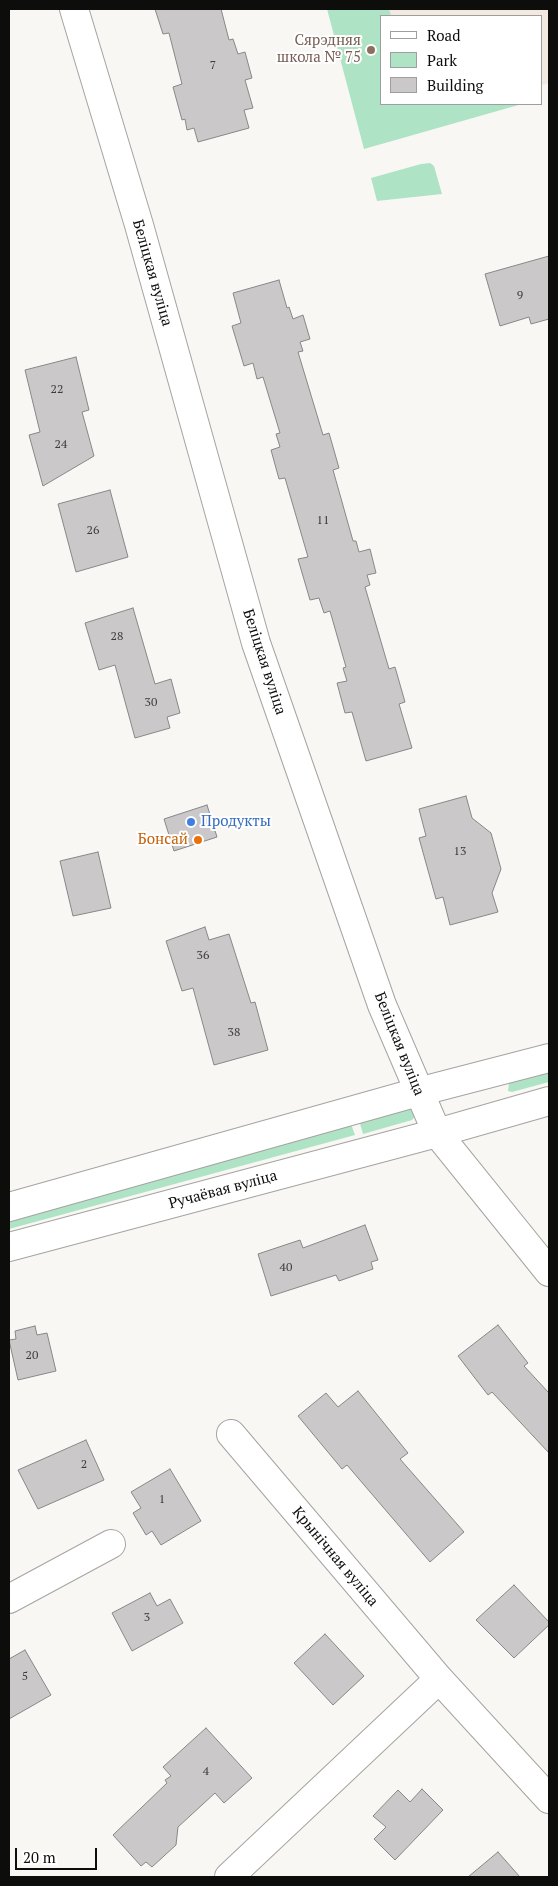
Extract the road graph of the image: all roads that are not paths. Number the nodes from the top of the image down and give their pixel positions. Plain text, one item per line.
1 (74, 9) edge
2 (549, 1058) edge
3 (418, 1092) junction
4 (549, 1101) edge
5 (437, 1133) junction
6 (9, 1206) edge
7 (9, 1247) edge
8 (549, 1272) edge
9 (231, 1434) dead end
10 (111, 1544) dead end
11 (9, 1599) edge
12 (439, 1679) junction
13 (549, 1799) edge
14 (229, 1877) edge

1 - 3 street, Беліцкая вуліца
2 - 3 street
3 - 5 street, Беліцкая вуліца
3 - 6 street
4 - 5 street, Ручаёвая вуліца
5 - 7 street, Ручаёвая вуліца
5 - 8 street, Беліцкая вуліца
9 - 12 street, Крынічная вуліца
10 - 11 street
12 - 13 street, Крынічная вуліца
12 - 14 street

